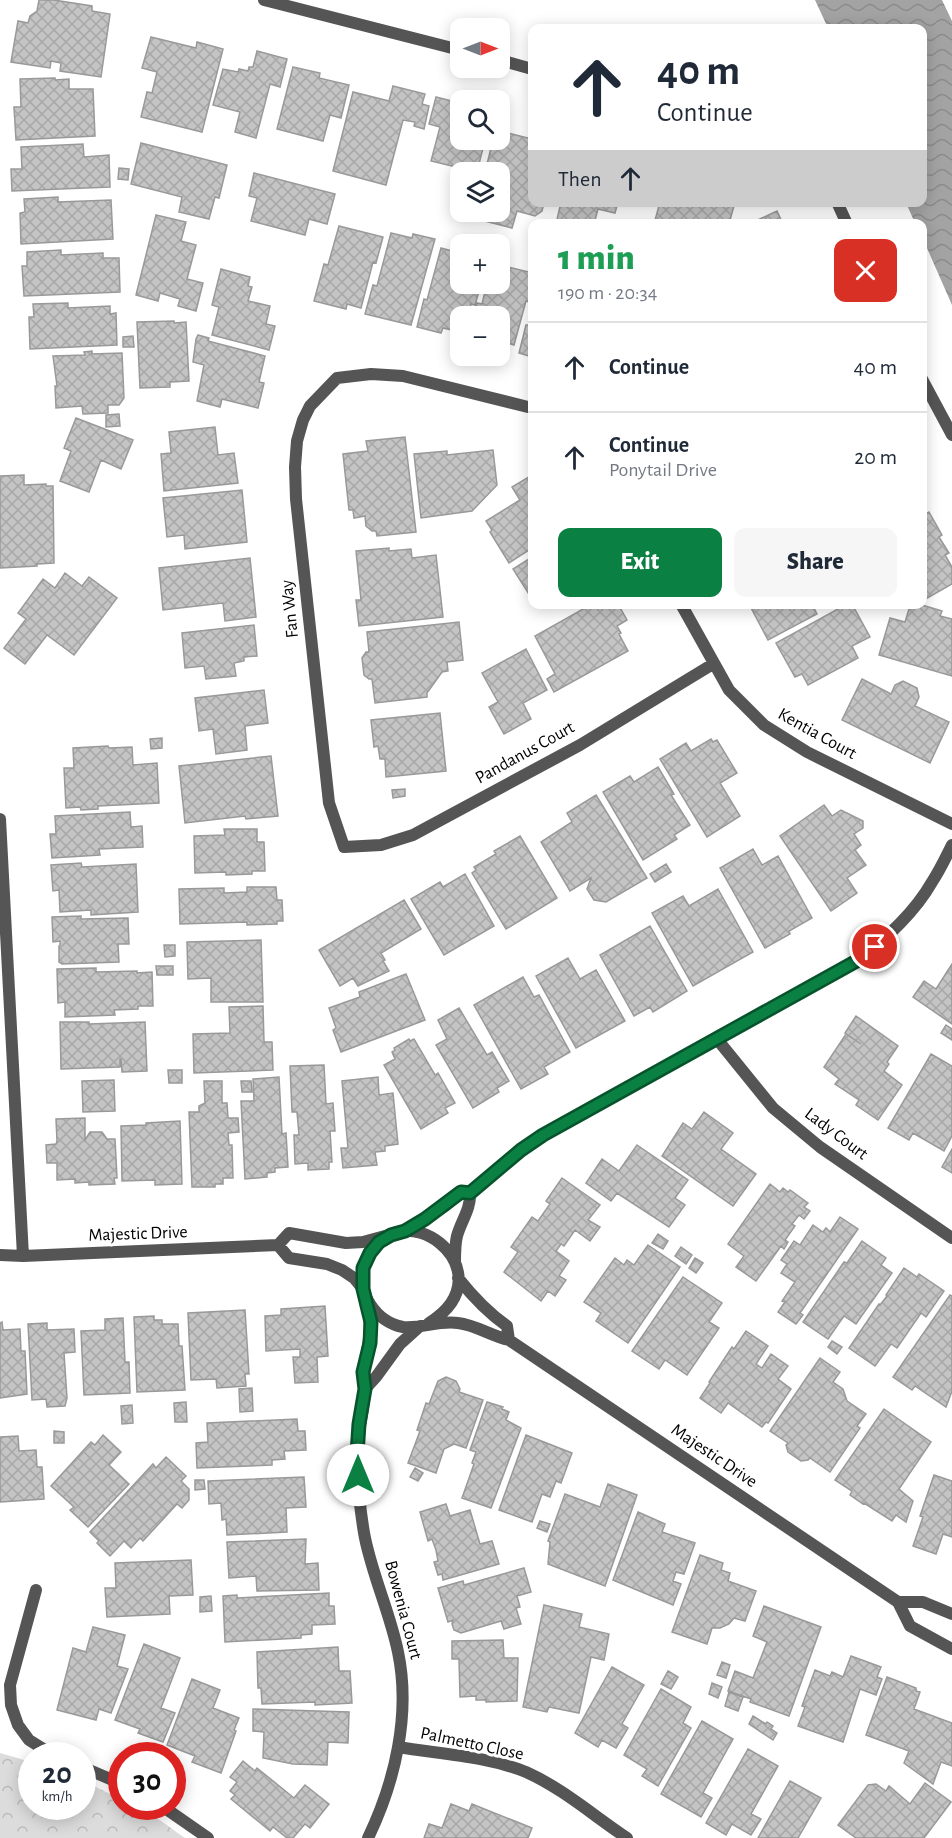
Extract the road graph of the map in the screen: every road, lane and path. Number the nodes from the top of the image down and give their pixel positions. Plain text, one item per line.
1 (264, 0) edge
2 (450, 47) edge
3 (510, 63) edge
4 (528, 68) edge
5 (927, 388) edge
6 (528, 407) edge
7 (952, 435) edge
8 (684, 609) edge
9 (713, 664) junction
10 (0, 819) edge
11 (952, 824) edge
12 (952, 845) edge
13 (345, 847) joint
14 (717, 1039) junction
15 (470, 1193) junction
16 (405, 1231) junction
17 (391, 1235) junction
18 (952, 1238) edge
19 (278, 1245) junction
20 (0, 1255) edge
21 (23, 1256) junction
22 (455, 1262) junction
23 (458, 1278) junction
24 (365, 1294) junction
25 (425, 1325) junction
26 (509, 1340) junction
27 (365, 1389) junction
28 (36, 1590) dead end
29 (898, 1602) junction
30 (952, 1614) edge
31 (952, 1649) edge
32 (32, 1742) edge
33 (398, 1747) junction
34 (182, 1820) edge
35 (208, 1838) edge
36 (368, 1838) edge
37 (627, 1838) edge

1 - 2 street
3 - 4 street
5 - 7 street
6 - 13 street, Fan Way
8 - 9 street, Kentia Court
9 - 11 street, Kentia Court
9 - 13 street, Pandanus Court
10 - 21 street
12 - 14 street
14 - 15 street
14 - 18 street, Lady Court
15 - 16 street
15 - 22 street
16 - 17 street
16 - 22 street
17 - 19 street, Majestic Drive
17 - 24 street
19 - 21 street, Majestic Drive
19 - 24 street
20 - 21 street, Majestic Drive
22 - 23 street
23 - 25 street
23 - 26 street, Majestic Drive
24 - 25 street
24 - 27 street, Bowenia Court
25 - 26 street, Majestic Drive
25 - 27 street
26 - 29 street, Majestic Drive
27 - 33 street, Bowenia Court
28 - 32 street
29 - 30 street
29 - 31 street, Majestic Drive
33 - 36 street, Bowenia Court
33 - 37 street, Palmetto Close
34 - 35 street

